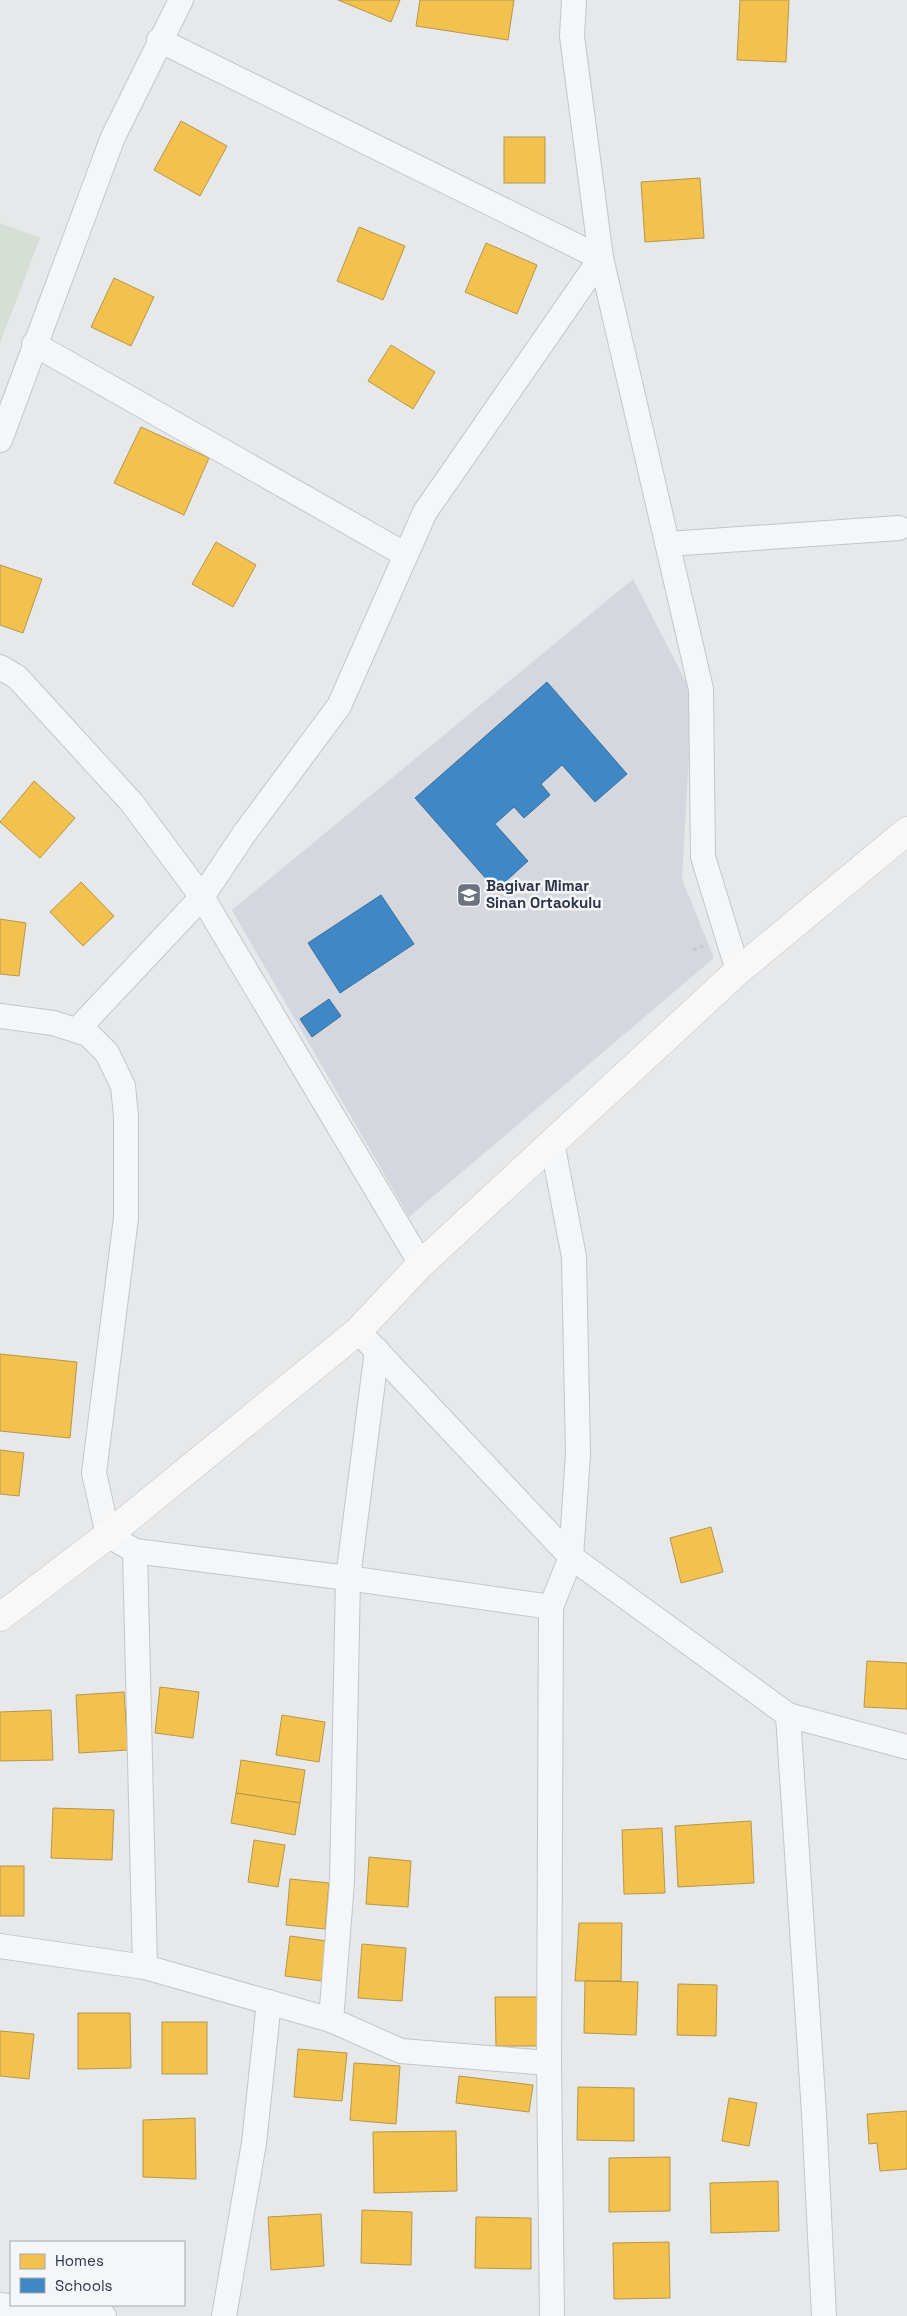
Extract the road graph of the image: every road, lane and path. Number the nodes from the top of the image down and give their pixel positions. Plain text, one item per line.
1 (181, 0) edge
2 (574, 0) edge
3 (159, 40) junction
4 (601, 258) junction
5 (34, 344) junction
6 (0, 440) edge
7 (899, 528) dead end
8 (668, 544) junction
9 (406, 555) junction
10 (0, 667) edge
11 (907, 831) edge
12 (202, 897) junction
13 (738, 971) junction
14 (0, 1016) edge
15 (77, 1030) junction
16 (552, 1142) junction
17 (421, 1264) junction
18 (368, 1341) junction
19 (108, 1535) junction
20 (135, 1552) junction
21 (571, 1557) junction
22 (348, 1578) junction
23 (551, 1607) junction
24 (0, 1617) edge
25 (788, 1715) junction
26 (907, 1746) edge
27 (0, 1946) edge
28 (145, 1968) junction
29 (269, 2002) junction
30 (331, 2020) junction
31 (548, 2063) junction
32 (0, 2305) edge
33 (104, 2316) edge
34 (224, 2316) edge
35 (552, 2316) edge
36 (824, 2316) edge

1 - 3 street
2 - 4 street
3 - 4 street
3 - 5 street
4 - 8 street
4 - 9 street
5 - 6 street
5 - 9 street
7 - 8 street
8 - 13 street
9 - 12 street
10 - 12 street
11 - 13 street
12 - 15 street
12 - 17 street
13 - 16 street
14 - 15 street
15 - 19 street
16 - 17 street
16 - 21 street
17 - 18 street
18 - 19 street
18 - 21 street
18 - 22 street
19 - 20 street
19 - 24 street
20 - 22 street
20 - 28 street
21 - 23 street
21 - 25 street
22 - 23 street
22 - 30 street
23 - 31 street
25 - 26 street
25 - 36 street
27 - 28 street
28 - 29 street
29 - 30 street
29 - 34 street
30 - 31 street
31 - 35 street
32 - 33 street

